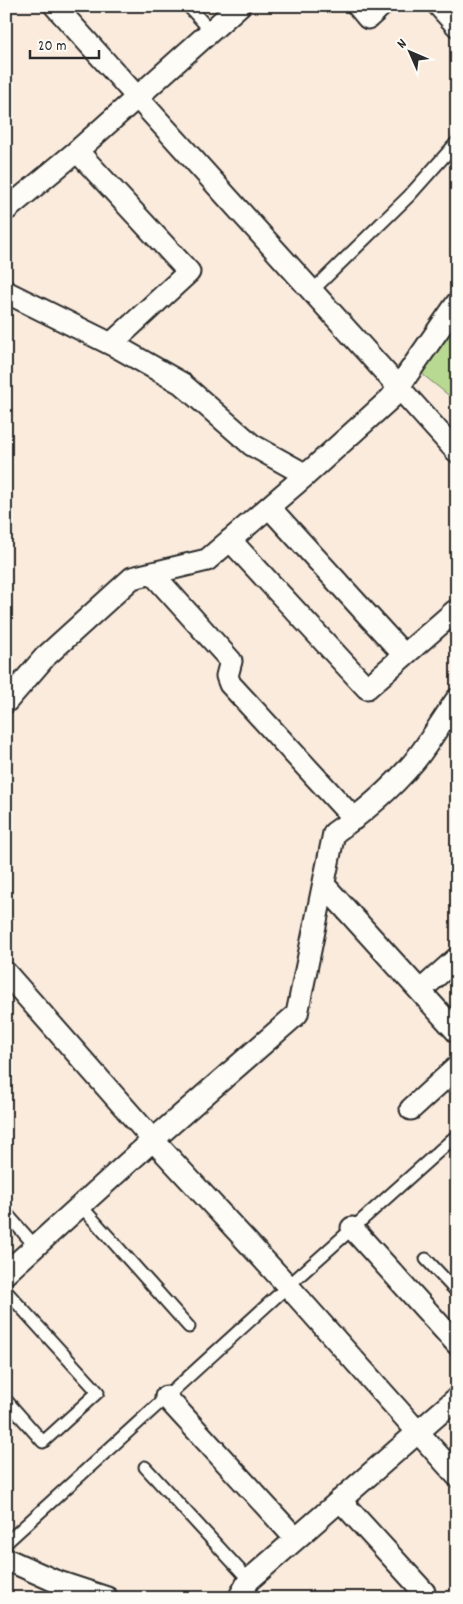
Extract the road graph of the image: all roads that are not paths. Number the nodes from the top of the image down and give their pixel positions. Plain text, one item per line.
1 (54, 6) edge
2 (188, 6) edge
3 (239, 6) edge
4 (358, 6) edge
5 (381, 6) edge
6 (439, 6) edge
7 (457, 26) edge
8 (212, 31) junction
9 (137, 97) junction
10 (457, 142) edge
11 (77, 151) junction
12 (6, 210) edge
13 (6, 292) edge
14 (311, 292) junction
15 (457, 303) edge
16 (111, 344) junction
17 (398, 387) junction
18 (457, 452) edge
19 (306, 475) junction
20 (269, 507) junction
21 (230, 540) junction
22 (152, 573) junction
23 (457, 614) edge
24 (404, 656) junction
25 (457, 699) edge
26 (6, 702) edge
27 (450, 725) edge
28 (354, 820) junction
29 (324, 885) junction
30 (457, 958) edge
31 (6, 973) edge
32 (420, 991) junction
33 (457, 1032) edge
34 (457, 1067) edge
35 (412, 1108) dead end
36 (457, 1135) edge
37 (153, 1140) junction
38 (81, 1206) junction
39 (6, 1213) edge
40 (352, 1228) junction
41 (36, 1247) junction
42 (426, 1258) dead end
43 (6, 1273) edge
44 (288, 1286) junction
45 (6, 1291) edge
46 (457, 1292) edge
47 (189, 1327) dead end
48 (457, 1344) edge
49 (166, 1397) junction
50 (457, 1398) edge
51 (6, 1400) edge
52 (417, 1432) junction
53 (145, 1467) dead end
54 (457, 1476) edge
55 (340, 1500) junction
56 (296, 1539) junction
57 (6, 1543) edge
58 (6, 1560) edge
59 (50, 1589) edge
60 (244, 1589) edge
61 (424, 1592) dead end
62 (107, 1598) edge

1 - 9 street
2 - 8 lane
3 - 8 street
4 - 5 street
6 - 7 street
8 - 9 street
9 - 11 street
9 - 14 street
10 - 14 lane
11 - 12 street
11 - 16 street
13 - 16 street
14 - 17 street
15 - 17 street
16 - 19 street
17 - 18 street
17 - 19 street
19 - 20 street
20 - 21 street
20 - 24 street
21 - 22 street
21 - 24 street
22 - 26 street
22 - 28 street
23 - 24 street
25 - 27 street
27 - 28 street
28 - 29 street
29 - 32 street
29 - 37 street
30 - 32 street
31 - 37 street
32 - 33 street
34 - 35 street
36 - 40 lane
37 - 38 street
37 - 44 street
38 - 41 street
38 - 47 lane
39 - 41 lane
40 - 44 lane
40 - 48 street
41 - 43 street
42 - 46 lane
44 - 49 lane
44 - 52 street
45 - 51 lane
49 - 56 street
49 - 57 lane
50 - 52 street
52 - 54 street
52 - 55 street
53 - 60 lane
55 - 56 street
55 - 61 street
56 - 60 street
58 - 59 street
59 - 62 street

